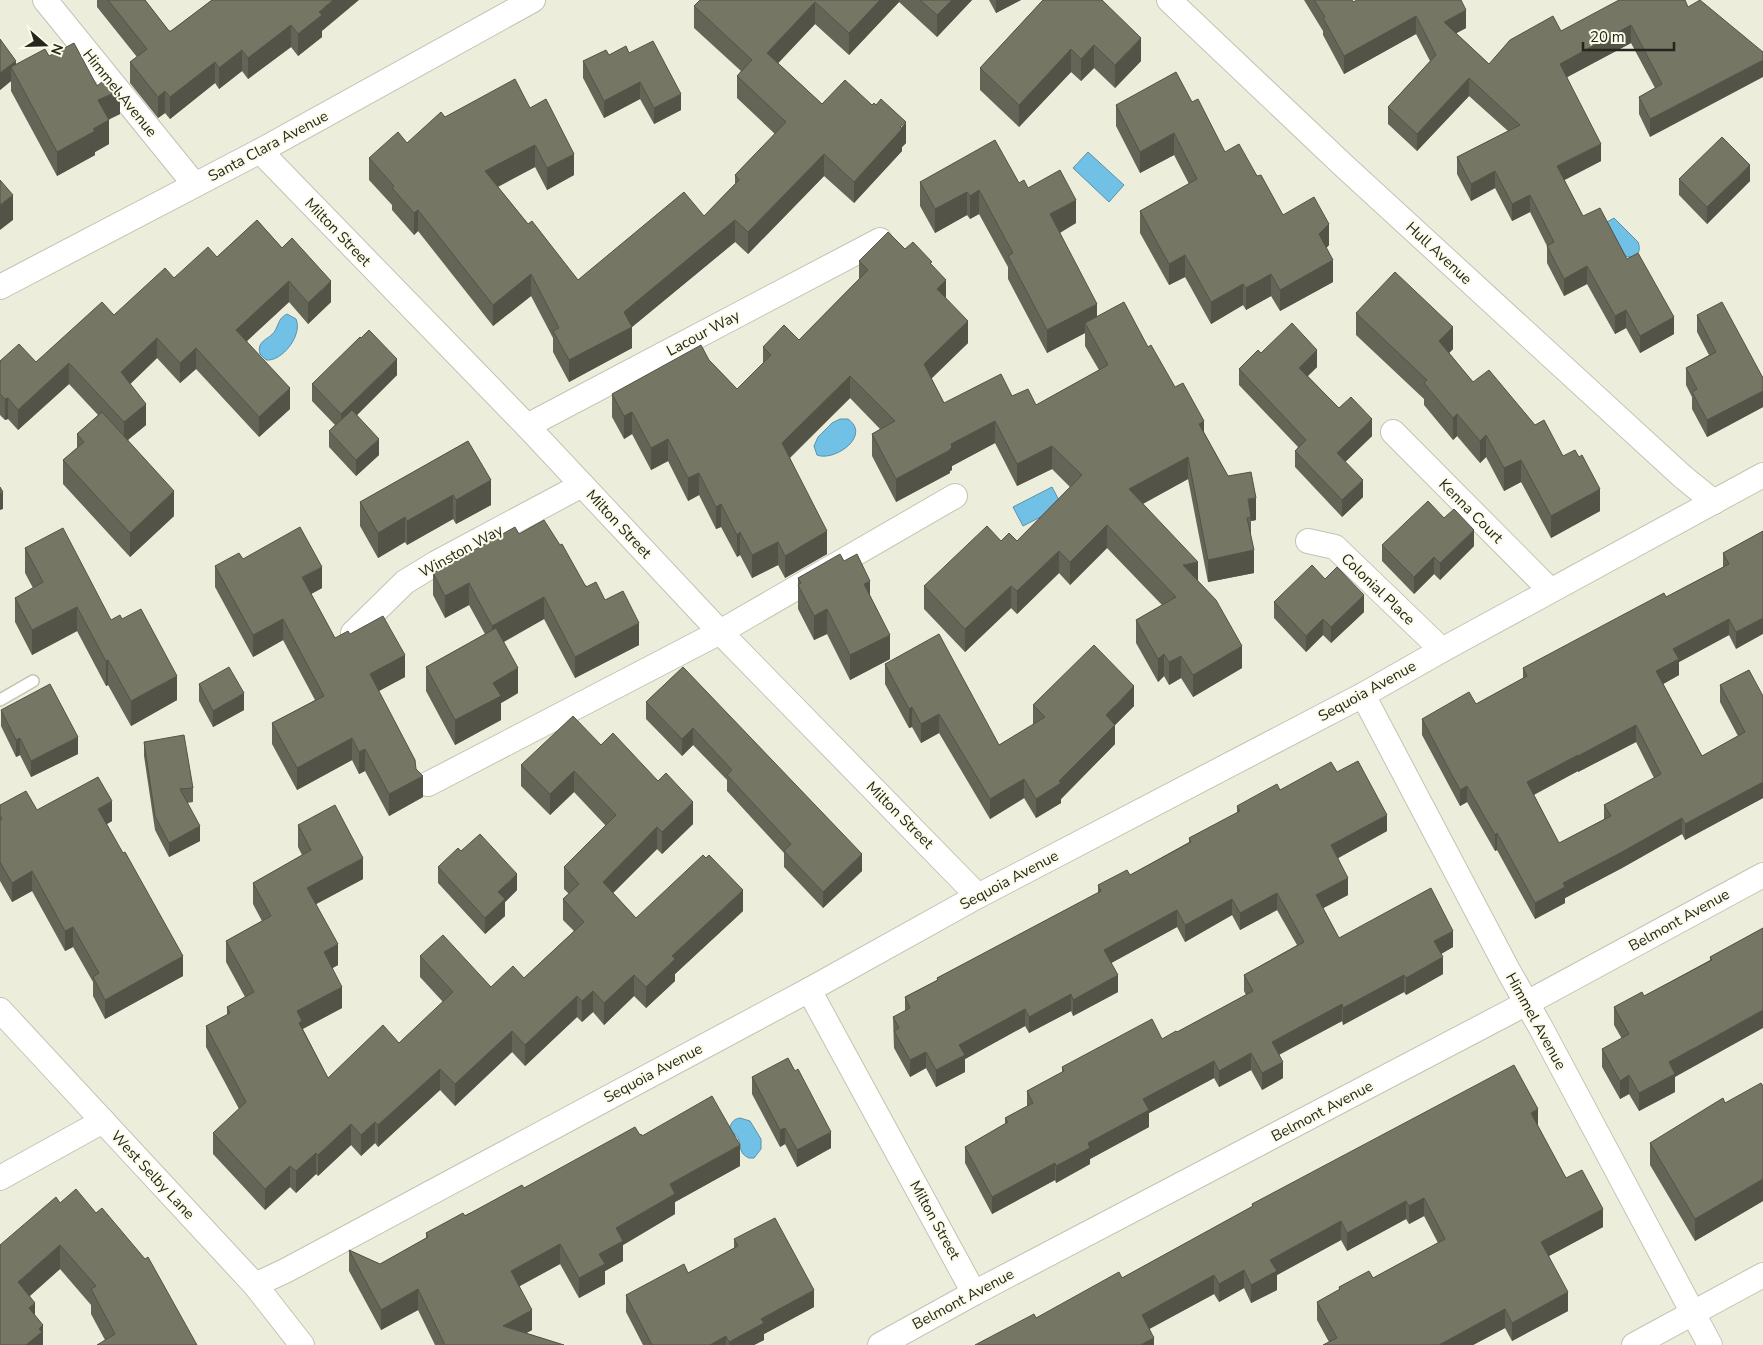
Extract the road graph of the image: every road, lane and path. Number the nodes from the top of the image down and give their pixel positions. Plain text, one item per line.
1 (45, 0) edge
2 (533, 0) edge
3 (1169, 0) edge
4 (260, 151) junction
5 (195, 185) junction
6 (880, 240) edge
7 (0, 287) edge
8 (527, 426) junction
9 (1393, 432) dead end
10 (1763, 475) edge
11 (582, 485) junction
12 (955, 496) dead end
13 (1714, 502) junction
14 (1308, 541) dead end
15 (1550, 590) junction
16 (720, 632) junction
17 (353, 633) edge
18 (1442, 650) junction
19 (33, 681) dead end
20 (1363, 695) junction
21 (0, 700) edge
22 (428, 784) dead end
23 (1763, 875) edge
24 (978, 896) junction
25 (809, 990) junction
26 (1526, 1003) junction
27 (0, 1010) edge
28 (103, 1121) junction
29 (0, 1178) edge
30 (1763, 1275) edge
31 (255, 1285) junction
32 (974, 1293) junction
33 (1692, 1313) junction
34 (302, 1345) edge
35 (880, 1345) edge
36 (1634, 1345) edge
37 (1710, 1345) edge

1 - 5 street, Himmel Avenue
2 - 4 street, Santa Clara Avenue
3 - 13 street, Hull Avenue
4 - 5 street, Santa Clara Avenue
4 - 8 street, Milton Street
5 - 7 street, Santa Clara Avenue
6 - 8 street, Lacour Way
8 - 11 street, Milton Street
9 - 15 street, Kenna Court
10 - 13 street, Sequoia Avenue
11 - 16 street, Milton Street
11 - 17 street, Winston Way
12 - 16 street
13 - 15 street, Sequoia Avenue
14 - 18 street, Colonial Place
15 - 18 street, Sequoia Avenue
16 - 22 street
16 - 24 street, Milton Street
18 - 20 street, Sequoia Avenue
19 - 21 lane
20 - 24 street, Sequoia Avenue
20 - 26 street, Himmel Avenue
23 - 26 street, Belmont Avenue
24 - 25 street, Sequoia Avenue
25 - 31 street, Sequoia Avenue
25 - 32 street, Milton Street
26 - 32 street, Belmont Avenue
26 - 33 street, Himmel Avenue
27 - 28 street, West Selby Lane
28 - 29 street
28 - 31 street, West Selby Lane
30 - 33 street
31 - 34 street, West Selby Lane
32 - 35 street, Belmont Avenue
33 - 36 street
33 - 37 street, Himmel Avenue

